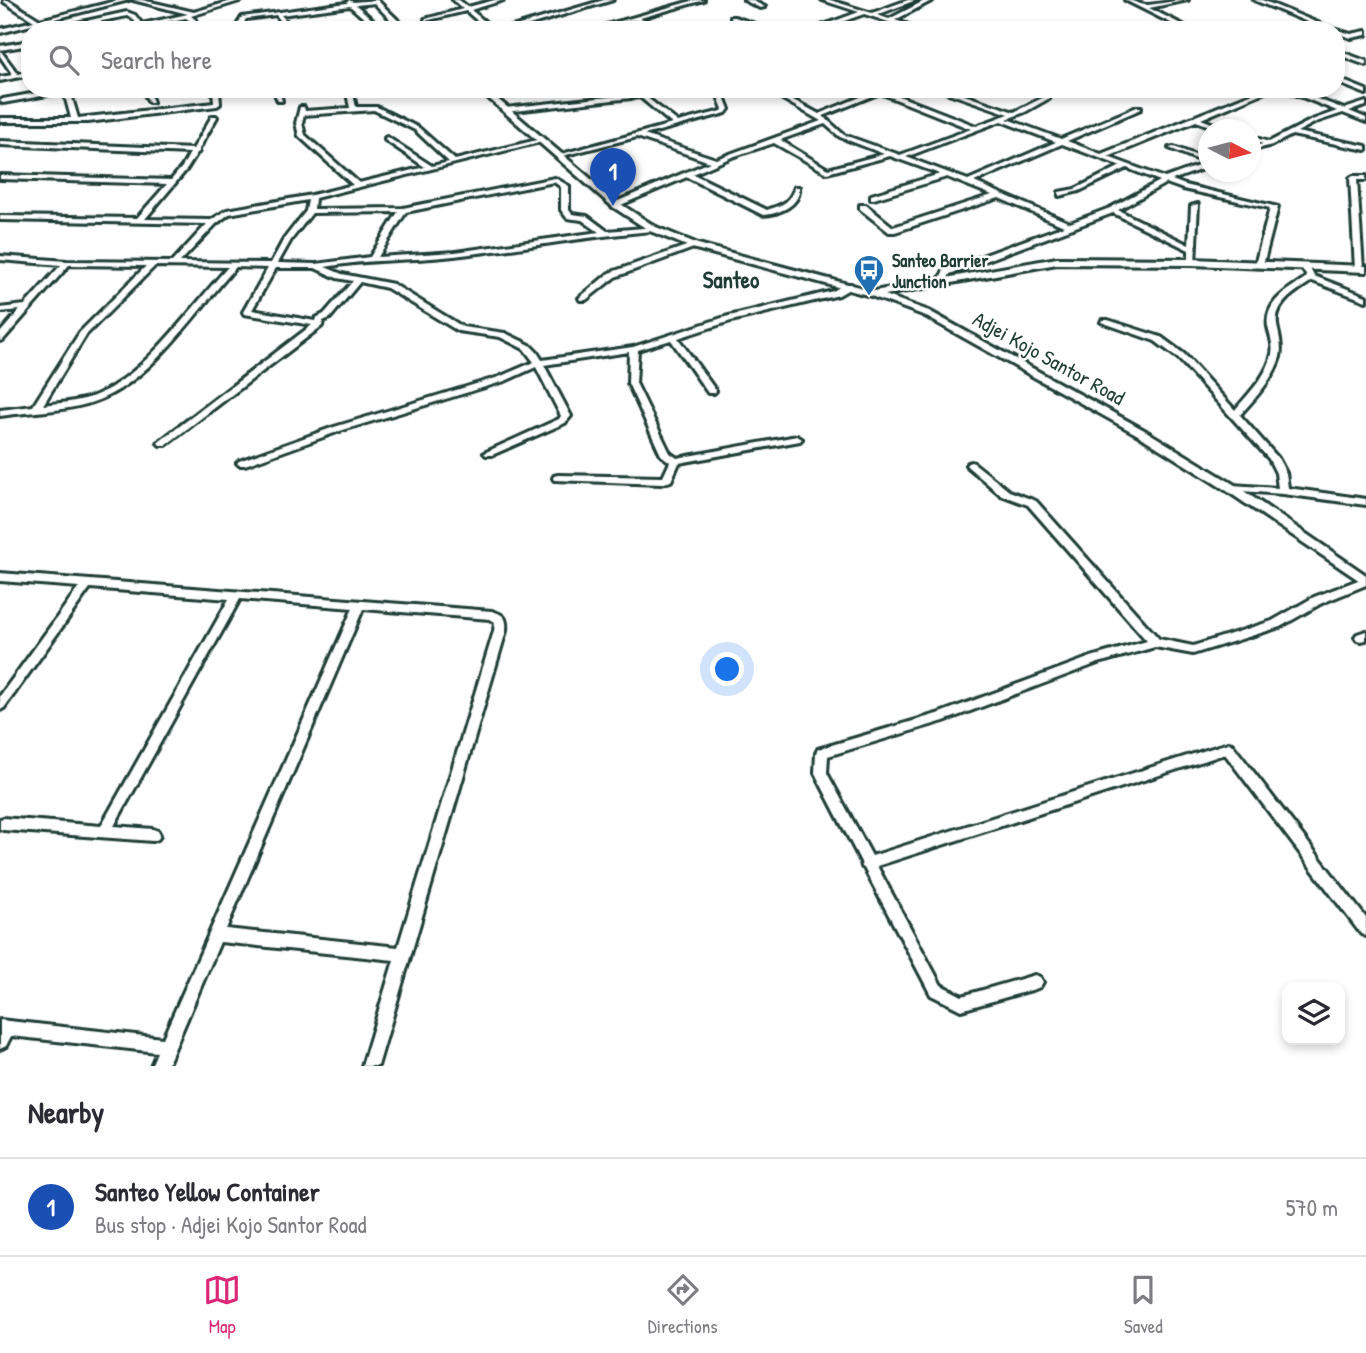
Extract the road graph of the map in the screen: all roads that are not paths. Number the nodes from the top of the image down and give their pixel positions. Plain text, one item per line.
1 (126, 0) edge
2 (136, 0) edge
3 (239, 0) edge
4 (456, 0) edge
5 (501, 0) edge
6 (610, 0) edge
7 (701, 0) edge
8 (747, 0) edge
9 (914, 0) edge
10 (930, 0) edge
11 (1128, 0) edge
12 (1185, 0) edge
13 (1257, 0) edge
14 (6, 1) edge
15 (375, 1) edge
16 (832, 1) edge
17 (350, 2) edge
18 (762, 7) dead end
19 (1144, 7) junction
20 (468, 9) junction
21 (868, 13) junction
22 (278, 14) junction
23 (191, 15) junction
24 (634, 18) junction
25 (733, 18) dead end
26 (427, 20) dead end
27 (891, 20) junction
28 (38, 21) edge
29 (44, 21) edge
30 (95, 21) edge
31 (138, 21) edge
32 (170, 21) edge
33 (192, 21) edge
34 (242, 21) edge
35 (284, 21) edge
36 (371, 21) edge
37 (396, 21) edge
38 (482, 21) edge
39 (536, 21) edge
40 (624, 21) edge
41 (642, 21) edge
42 (742, 21) edge
43 (842, 21) edge
44 (894, 21) edge
45 (1171, 21) edge
46 (1309, 21) edge
47 (21, 26) edge
48 (0, 31) edge
49 (1366, 33) edge
50 (1345, 34) edge
51 (21, 45) edge
52 (0, 50) edge
53 (1345, 55) edge
54 (1366, 63) edge
55 (21, 75) edge
56 (17, 76) junction
57 (0, 79) edge
58 (1345, 84) edge
59 (1366, 92) edge
60 (21, 98) edge
61 (71, 98) edge
62 (149, 98) edge
63 (217, 98) edge
64 (351, 98) edge
65 (491, 98) edge
66 (614, 98) edge
67 (645, 98) edge
68 (722, 98) edge
69 (784, 98) edge
70 (862, 98) edge
71 (898, 98) edge
72 (967, 98) edge
73 (1046, 98) dead end
74 (1246, 98) edge
75 (1306, 98) edge
76 (3, 101) dead end
77 (151, 102) dead end
78 (1366, 104) edge
79 (1139, 108) dead end
80 (354, 110) junction
81 (505, 110) junction
82 (1339, 112) junction
83 (1014, 114) junction
84 (214, 117) dead end
85 (1194, 118) junction
86 (822, 119) junction
87 (1001, 119) junction
88 (1198, 119) edge
89 (0, 120) edge
90 (75, 120) junction
91 (1366, 120) edge
92 (675, 123) junction
93 (975, 128) junction
94 (1291, 133) junction
95 (636, 135) junction
96 (387, 139) dead end
97 (541, 141) junction
98 (776, 141) junction
99 (1064, 141) junction
100 (1261, 141) edge
101 (0, 142) edge
102 (1270, 144) junction
103 (1261, 146) edge
104 (1172, 148) dead end
105 (1364, 148) edge
106 (197, 151) junction
107 (890, 154) junction
108 (560, 156) junction
109 (1102, 156) junction
110 (901, 157) junction
111 (1366, 157) edge
112 (1198, 159) edge
113 (453, 162) junction
114 (717, 162) junction
115 (1126, 166) junction
116 (1198, 167) edge
117 (431, 168) junction
118 (687, 174) junction
119 (948, 174) junction
120 (0, 177) edge
121 (1366, 178) edge
122 (1166, 180) junction
123 (172, 182) junction
124 (968, 182) junction
125 (358, 186) junction
126 (797, 188) dead end
127 (1062, 194) dead end
128 (1000, 195) junction
129 (312, 197) junction
130 (874, 197) dead end
131 (616, 205) junction
132 (1195, 206) dead end
133 (863, 208) dead end
134 (403, 210) junction
135 (1113, 210) junction
136 (310, 211) junction
137 (0, 218) edge
138 (141, 220) junction
139 (213, 222) junction
140 (1068, 225) junction
141 (653, 229) junction
142 (604, 232) junction
143 (695, 246) junction
144 (1192, 249) junction
145 (0, 258) edge
146 (373, 259) junction
147 (1192, 262) junction
148 (67, 263) junction
149 (154, 263) junction
150 (174, 264) junction
151 (234, 265) junction
152 (274, 265) junction
153 (1259, 265) junction
154 (316, 266) junction
155 (1305, 267) junction
156 (1362, 269) edge
157 (1311, 278) junction
158 (359, 279) junction
159 (943, 281) junction
160 (848, 286) junction
161 (874, 294) junction
162 (583, 298) dead end
163 (1366, 299) edge
164 (26, 307) junction
165 (0, 310) edge
166 (1105, 322) dead end
167 (319, 324) junction
168 (674, 336) junction
169 (0, 338) edge
170 (634, 349) junction
171 (536, 364) junction
172 (711, 391) dead end
173 (37, 407) junction
174 (0, 413) edge
175 (1236, 414) junction
176 (797, 439) dead end
177 (163, 443) dead end
178 (489, 453) dead end
179 (675, 461) junction
180 (242, 463) dead end
181 (971, 465) dead end
182 (558, 478) dead end
183 (1231, 488) junction
184 (1283, 491) junction
185 (1366, 502) edge
186 (0, 577) edge
187 (1366, 581) edge
188 (89, 583) junction
189 (236, 596) junction
190 (360, 604) junction
191 (1156, 643) junction
192 (0, 705) edge
193 (3, 824) dead end
194 (105, 831) junction
195 (153, 835) dead end
196 (867, 863) junction
197 (1366, 929) edge
198 (216, 935) junction
199 (402, 954) junction
200 (1035, 982) dead end
201 (3, 1032) edge
202 (167, 1046) junction
203 (159, 1066) edge
204 (370, 1066) edge

1 - 29 street
2 - 23 street
3 - 23 street
4 - 20 street
5 - 20 street
6 - 39 street
7 - 24 street
8 - 18 street
9 - 21 street
10 - 27 street
11 - 19 street
12 - 19 street
13 - 46 street
14 - 28 street
15 - 17 street
15 - 37 street
16 - 21 street
17 - 22 street
17 - 36 street
19 - 45 street
20 - 26 street
20 - 38 street
21 - 27 street
21 - 43 street
22 - 34 street
22 - 35 street
23 - 32 street
23 - 33 street
24 - 40 street
24 - 41 street
25 - 42 street
27 - 44 street
30 - 31 street
47 - 48 street
49 - 50 street
51 - 52 street
52 - 56 street
53 - 54 street
55 - 56 street
56 - 57 street
58 - 59 street
60 - 76 street
61 - 90 street
62 - 77 street
63 - 90 street
64 - 80 street
65 - 81 street, Adjei Kojo Santor Road
66 - 81 street
67 - 92 street
68 - 92 street
69 - 86 street
70 - 86 street
71 - 93 street
72 - 83 street
73 - 83 street
74 - 85 street
75 - 82 street
78 - 82 street
79 - 99 street
80 - 113 street
80 - 125 street
81 - 97 street, Adjei Kojo Santor Road
82 - 91 street
82 - 94 street
83 - 87 street
84 - 106 street
85 - 88 street
85 - 109 street
86 - 98 street
86 - 107 street
87 - 93 street
87 - 99 street
89 - 90 street
92 - 95 street
93 - 110 street
94 - 102 street
94 - 105 street
95 - 108 street
95 - 114 street
96 - 117 street
97 - 108 street, Adjei Kojo Santor Road
97 - 113 street
98 - 107 street
98 - 114 street
99 - 109 street
99 - 124 street
100 - 102 street
101 - 106 street
102 - 103 street
104 - 112 street
105 - 111 street
106 - 123 street
107 - 110 street
108 - 131 street, Adjei Kojo Santor Road
109 - 115 street
110 - 119 street
113 - 117 street
114 - 118 street
115 - 122 street
115 - 127 street
116 - 122 street
117 - 125 street
118 - 126 street
118 - 131 street
119 - 124 street
119 - 130 street
120 - 123 street
121 - 156 street
122 - 135 street
122 - 153 street
123 - 138 street
124 - 128 street
125 - 129 street
128 - 133 street
128 - 140 street
129 - 136 street
129 - 139 street
131 - 141 street, Adjei Kojo Santor Road
132 - 144 street
134 - 136 street
134 - 142 street
134 - 146 street
135 - 140 street
135 - 144 street
136 - 152 street
137 - 138 street
138 - 139 street
139 - 150 street
140 - 159 street
141 - 142 street
141 - 143 street, Adjei Kojo Santor Road
142 - 146 street
143 - 160 street, Adjei Kojo Santor Road
143 - 162 street
144 - 147 street
145 - 148 street
146 - 154 street
147 - 153 street
147 - 159 street
148 - 149 street
148 - 164 street
149 - 150 street
149 - 173 street
150 - 151 street
151 - 152 street
151 - 173 street
152 - 154 street
152 - 167 street
153 - 155 street
154 - 158 street
155 - 156 street
155 - 157 street
157 - 163 street
157 - 175 street
158 - 167 street
158 - 171 street
159 - 161 street
160 - 161 street, Adjei Kojo Santor Road
160 - 168 street
161 - 183 street, Adjei Kojo Santor Road
164 - 165 street
164 - 169 street
166 - 175 street
167 - 177 street
168 - 170 street
168 - 172 street
170 - 171 street
170 - 179 street
171 - 178 street
171 - 180 street
173 - 174 street
175 - 184 street
176 - 179 street
179 - 182 street
181 - 191 street
183 - 184 street
183 - 187 street, Adjei Kojo Santor Road
184 - 185 street
186 - 188 street
187 - 191 street
188 - 189 street
188 - 192 street
189 - 190 street
189 - 194 street
190 - 198 street
190 - 199 street
191 - 196 street
193 - 194 street
194 - 195 street
196 - 197 street
196 - 200 street
198 - 199 street
198 - 202 street
199 - 204 street
201 - 202 street
202 - 203 street

